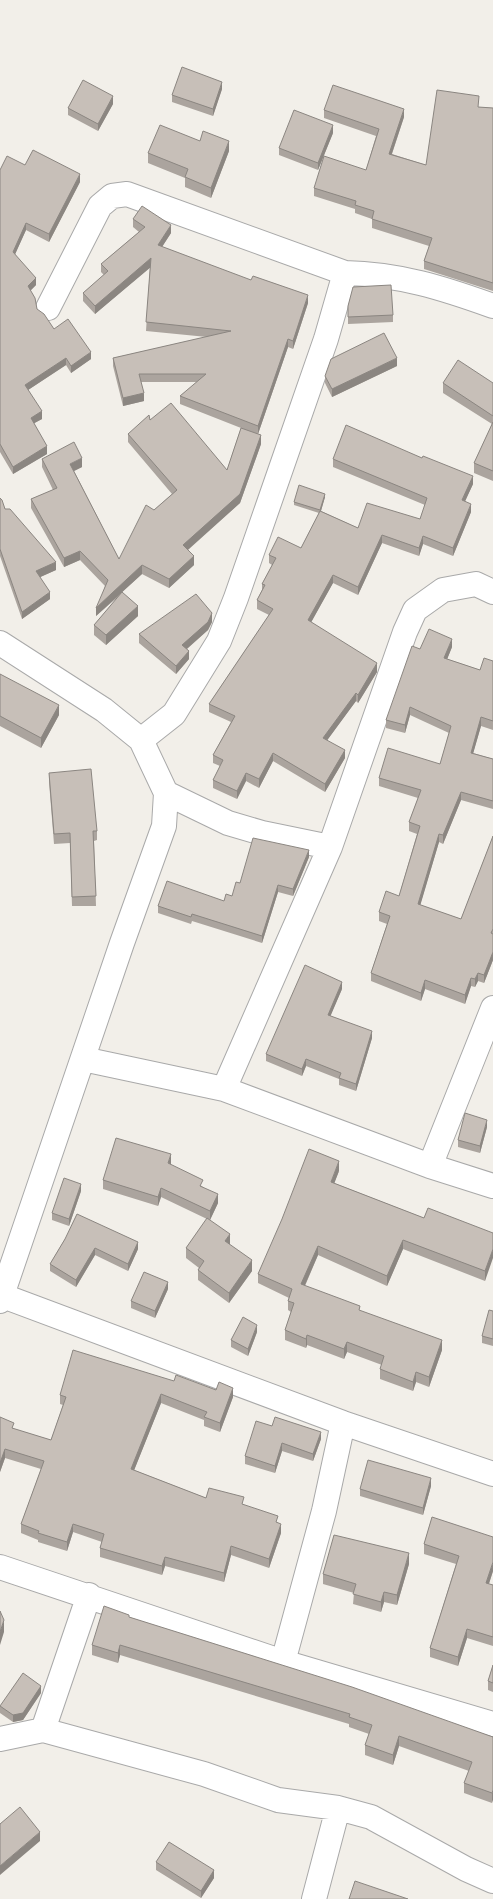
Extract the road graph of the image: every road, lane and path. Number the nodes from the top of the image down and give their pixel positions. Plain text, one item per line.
1 (345, 273) junction
2 (493, 306) edge
3 (48, 308) dead end
4 (493, 592) edge
5 (0, 643) edge
6 (141, 740) junction
7 (166, 793) junction
8 (330, 847) junction
9 (493, 1008) edge
10 (83, 1059) junction
11 (224, 1089) junction
12 (430, 1166) junction
13 (493, 1186) edge
14 (2, 1298) edge
15 (343, 1424) junction
16 (493, 1474) edge
17 (0, 1567) edge
18 (89, 1596) junction
19 (283, 1662) junction
20 (493, 1724) edge
21 (43, 1730) junction
22 (0, 1739) edge
23 (338, 1808) junction
24 (493, 1881) edge
25 (314, 1899) edge

1 - 2 street
1 - 3 street
1 - 6 street
4 - 8 street
5 - 6 street
6 - 7 street
7 - 8 street
7 - 10 street
8 - 11 street
9 - 12 street
10 - 11 street
10 - 14 street
11 - 12 street
12 - 13 street
14 - 15 street
15 - 16 street
15 - 19 street
17 - 18 street
18 - 19 street
18 - 21 street
19 - 20 street
21 - 22 street
21 - 23 street
23 - 24 street
23 - 25 street

